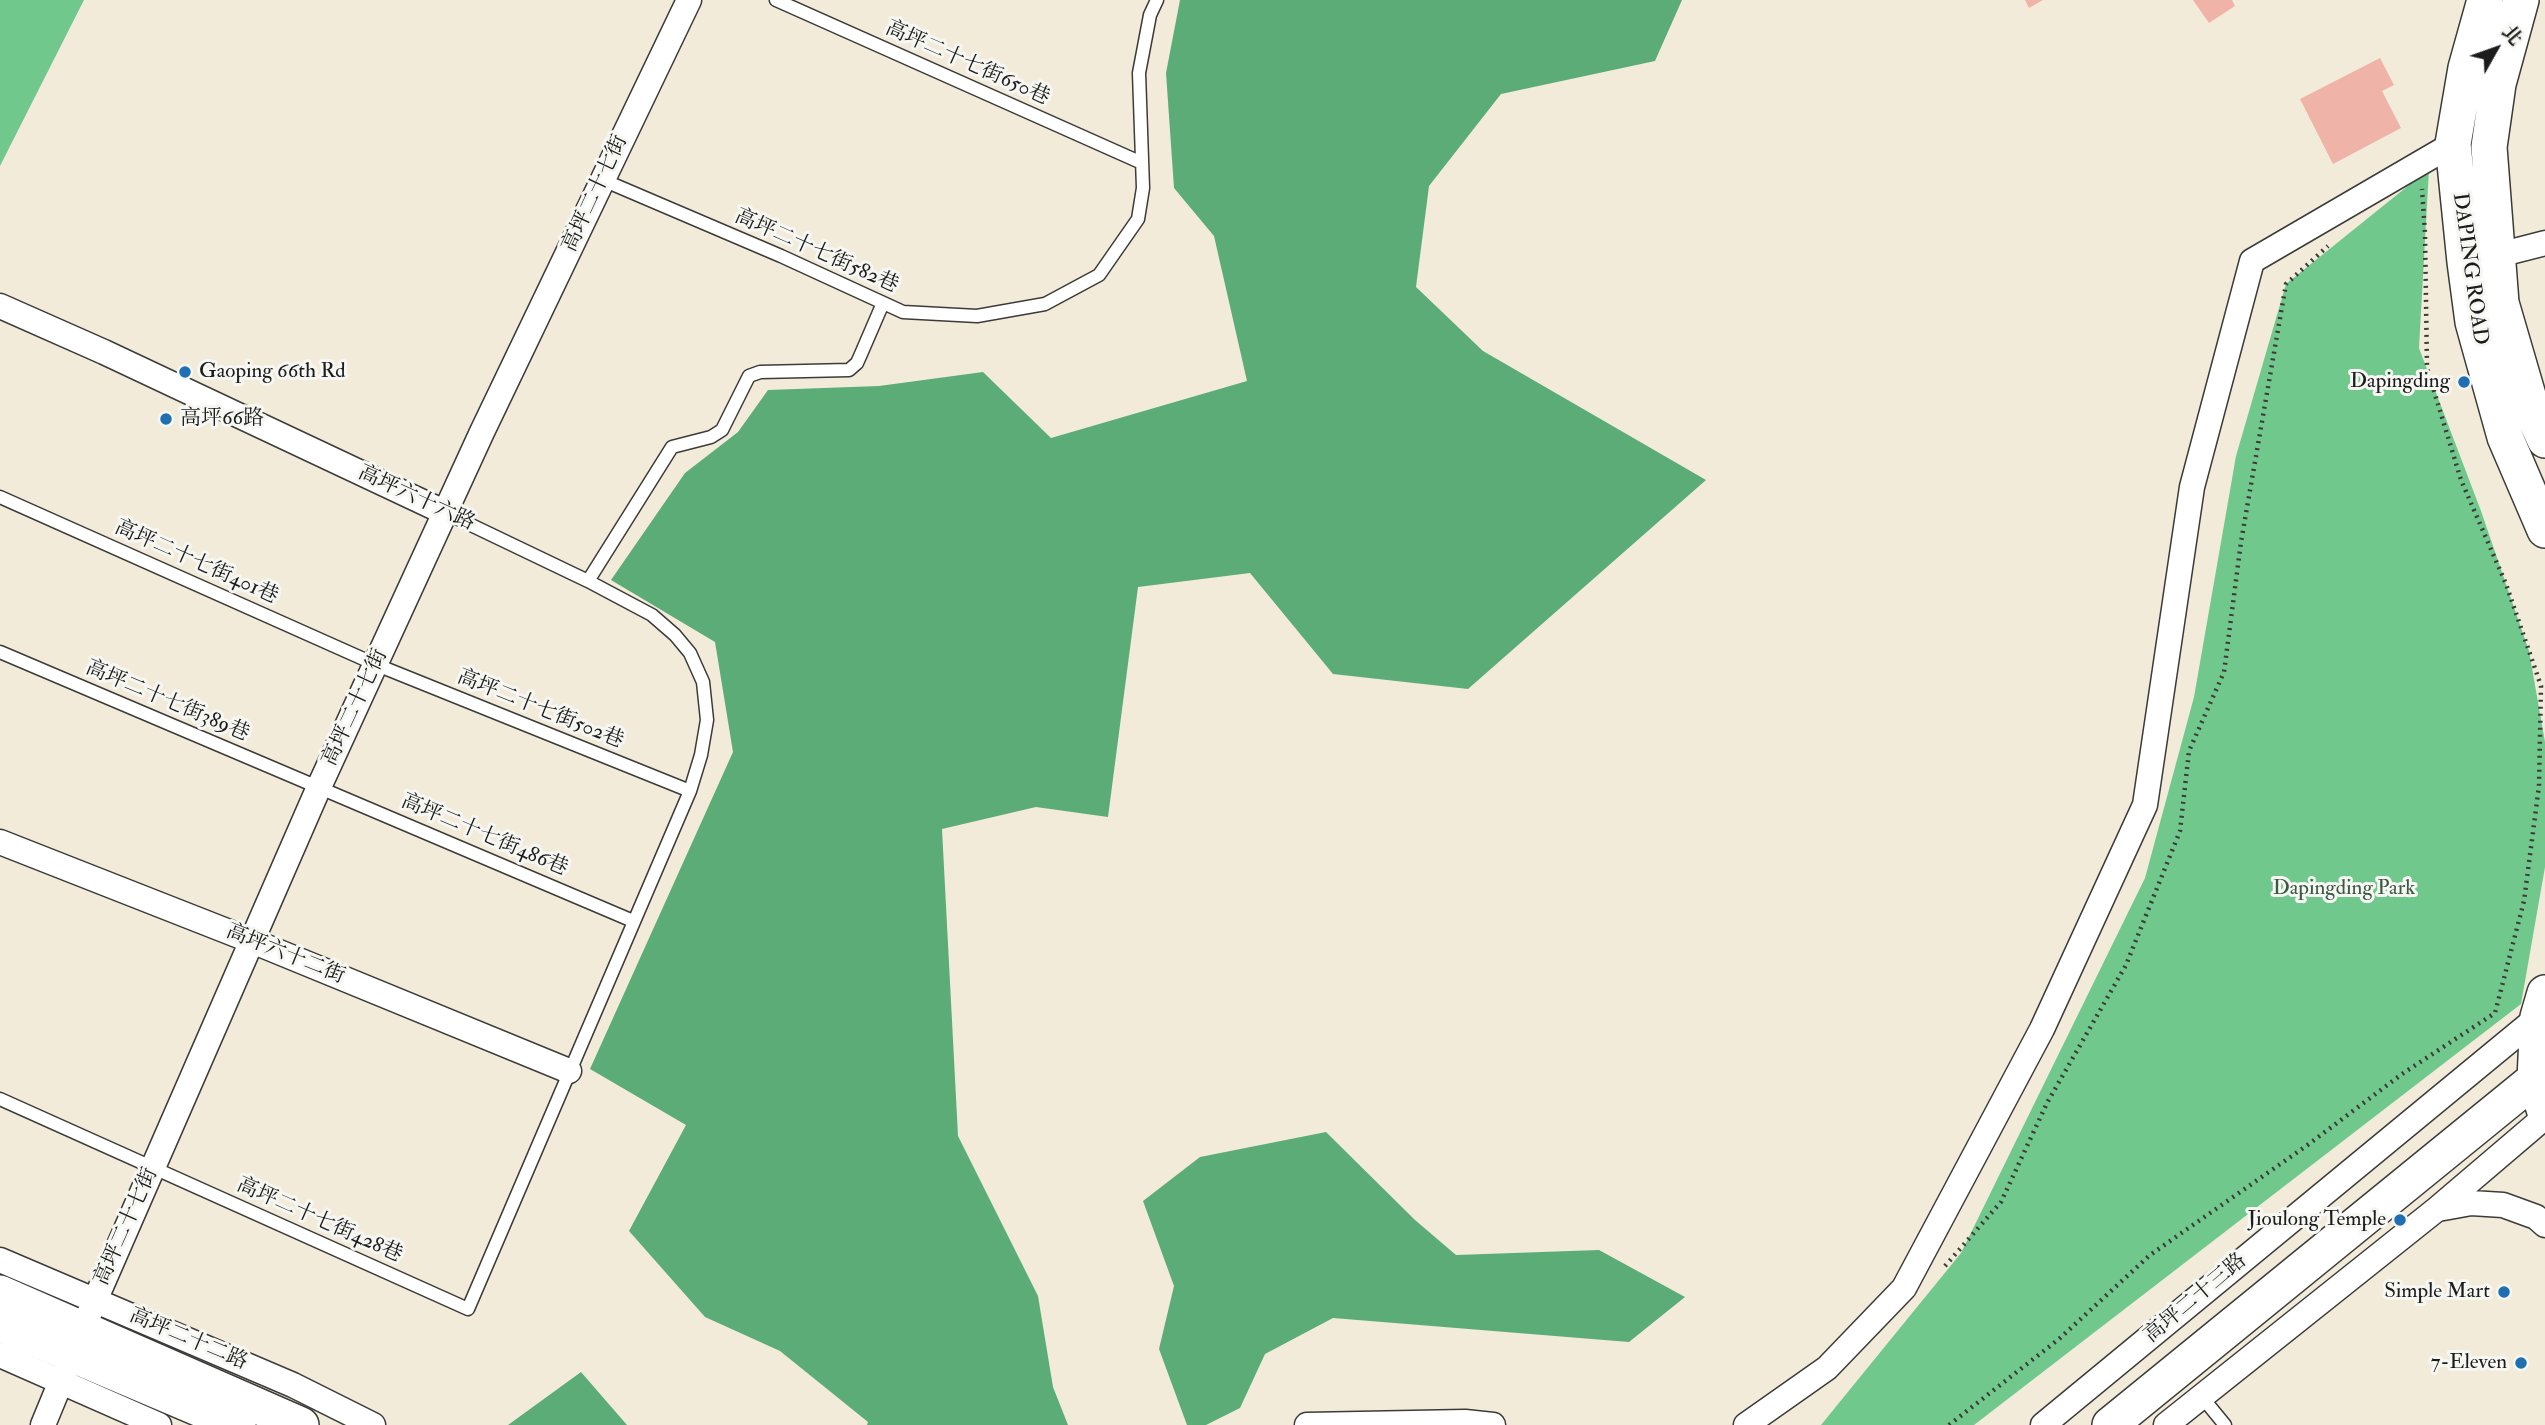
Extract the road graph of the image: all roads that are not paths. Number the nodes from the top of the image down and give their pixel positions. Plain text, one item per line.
1 (689, 0) edge
2 (776, 0) edge
3 (1157, 0) edge
4 (2485, 0) edge
5 (2521, 0) edge
6 (2453, 145) junction
7 (1142, 163) junction
8 (603, 180) junction
9 (2545, 243) edge
10 (2481, 260) junction
11 (883, 303) junction
12 (0, 306) edge
13 (2545, 440) edge
14 (0, 496) edge
15 (446, 513) junction
16 (2545, 530) edge
17 (588, 581) junction
18 (0, 652) edge
19 (377, 665) junction
20 (319, 787) junction
21 (690, 791) junction
22 (0, 842) edge
23 (633, 921) junction
24 (252, 941) junction
25 (2543, 1008) edge
26 (569, 1071) junction
27 (2540, 1076) edge
28 (0, 1099) edge
29 (2545, 1114) edge
30 (154, 1169) junction
31 (2437, 1209) junction
32 (2545, 1225) edge
33 (0, 1260) edge
34 (0, 1293) edge
35 (468, 1309) joint
36 (0, 1324) edge
37 (78, 1341) junction
38 (0, 1355) edge
39 (2202, 1397) junction
40 (43, 1425) edge
41 (159, 1425) edge
42 (238, 1425) edge
43 (301, 1425) edge
44 (373, 1425) edge
45 (1307, 1425) edge
46 (1493, 1425) edge
47 (1746, 1425) edge
48 (2043, 1425) edge
49 (2110, 1425) edge
50 (2166, 1425) edge
51 (2225, 1425) edge

1 - 8 street, 高坪二十七街
2 - 7 lane, 高坪二十七街650巷
3 - 7 lane
4 - 6 street, DAPING ROAD
5 - 10 street, DAPING ROAD
6 - 10 street, DAPING ROAD
6 - 47 street
7 - 11 lane, 高坪二十七街582巷
8 - 11 lane, 高坪二十七街582巷
8 - 15 street, 高坪二十七街
9 - 10 street
10 - 13 street, DAPING ROAD
10 - 16 street, DAPING ROAD
11 - 17 lane
12 - 15 street, 高坪六十六路
14 - 19 lane, 高坪二十七街401巷
15 - 17 lane, 高坪六十六路
15 - 19 street, 高坪二十七街
17 - 21 lane, 高坪六十六路
18 - 20 lane, 高坪二十七街389巷
19 - 20 street, 高坪二十七街
19 - 21 lane, 高坪二十七街502巷
20 - 23 lane, 高坪二十七街486巷
20 - 24 street, 高坪二十七街
21 - 23 lane, 高坪六十六路
22 - 24 street, 高坪六十二街
23 - 26 lane, 高坪六十六路
24 - 26 street, 高坪六十二街
24 - 30 street, 高坪二十七街
25 - 27 street
25 - 48 street, 高坪二十三路
26 - 35 lane, 高坪六十六路
27 - 29 street
27 - 49 street, 高坪二十三路
28 - 30 lane, 高坪二十七街428巷
29 - 31 street
30 - 35 lane, 高坪二十七街428巷
30 - 37 street, 高坪二十七街
31 - 32 street
31 - 39 street
33 - 37 street, 高坪二十二路
34 - 37 street, 高坪二十二路
36 - 37 street, 高坪二十二路
37 - 38 street, 高坪二十二路
37 - 40 street, 高坪二十七街
37 - 41 street, 高坪二十二路
37 - 42 street, 高坪二十二路
37 - 43 street, 高坪二十二路
37 - 44 street, 高坪二十二路
39 - 50 street
39 - 51 lane
45 - 46 street

